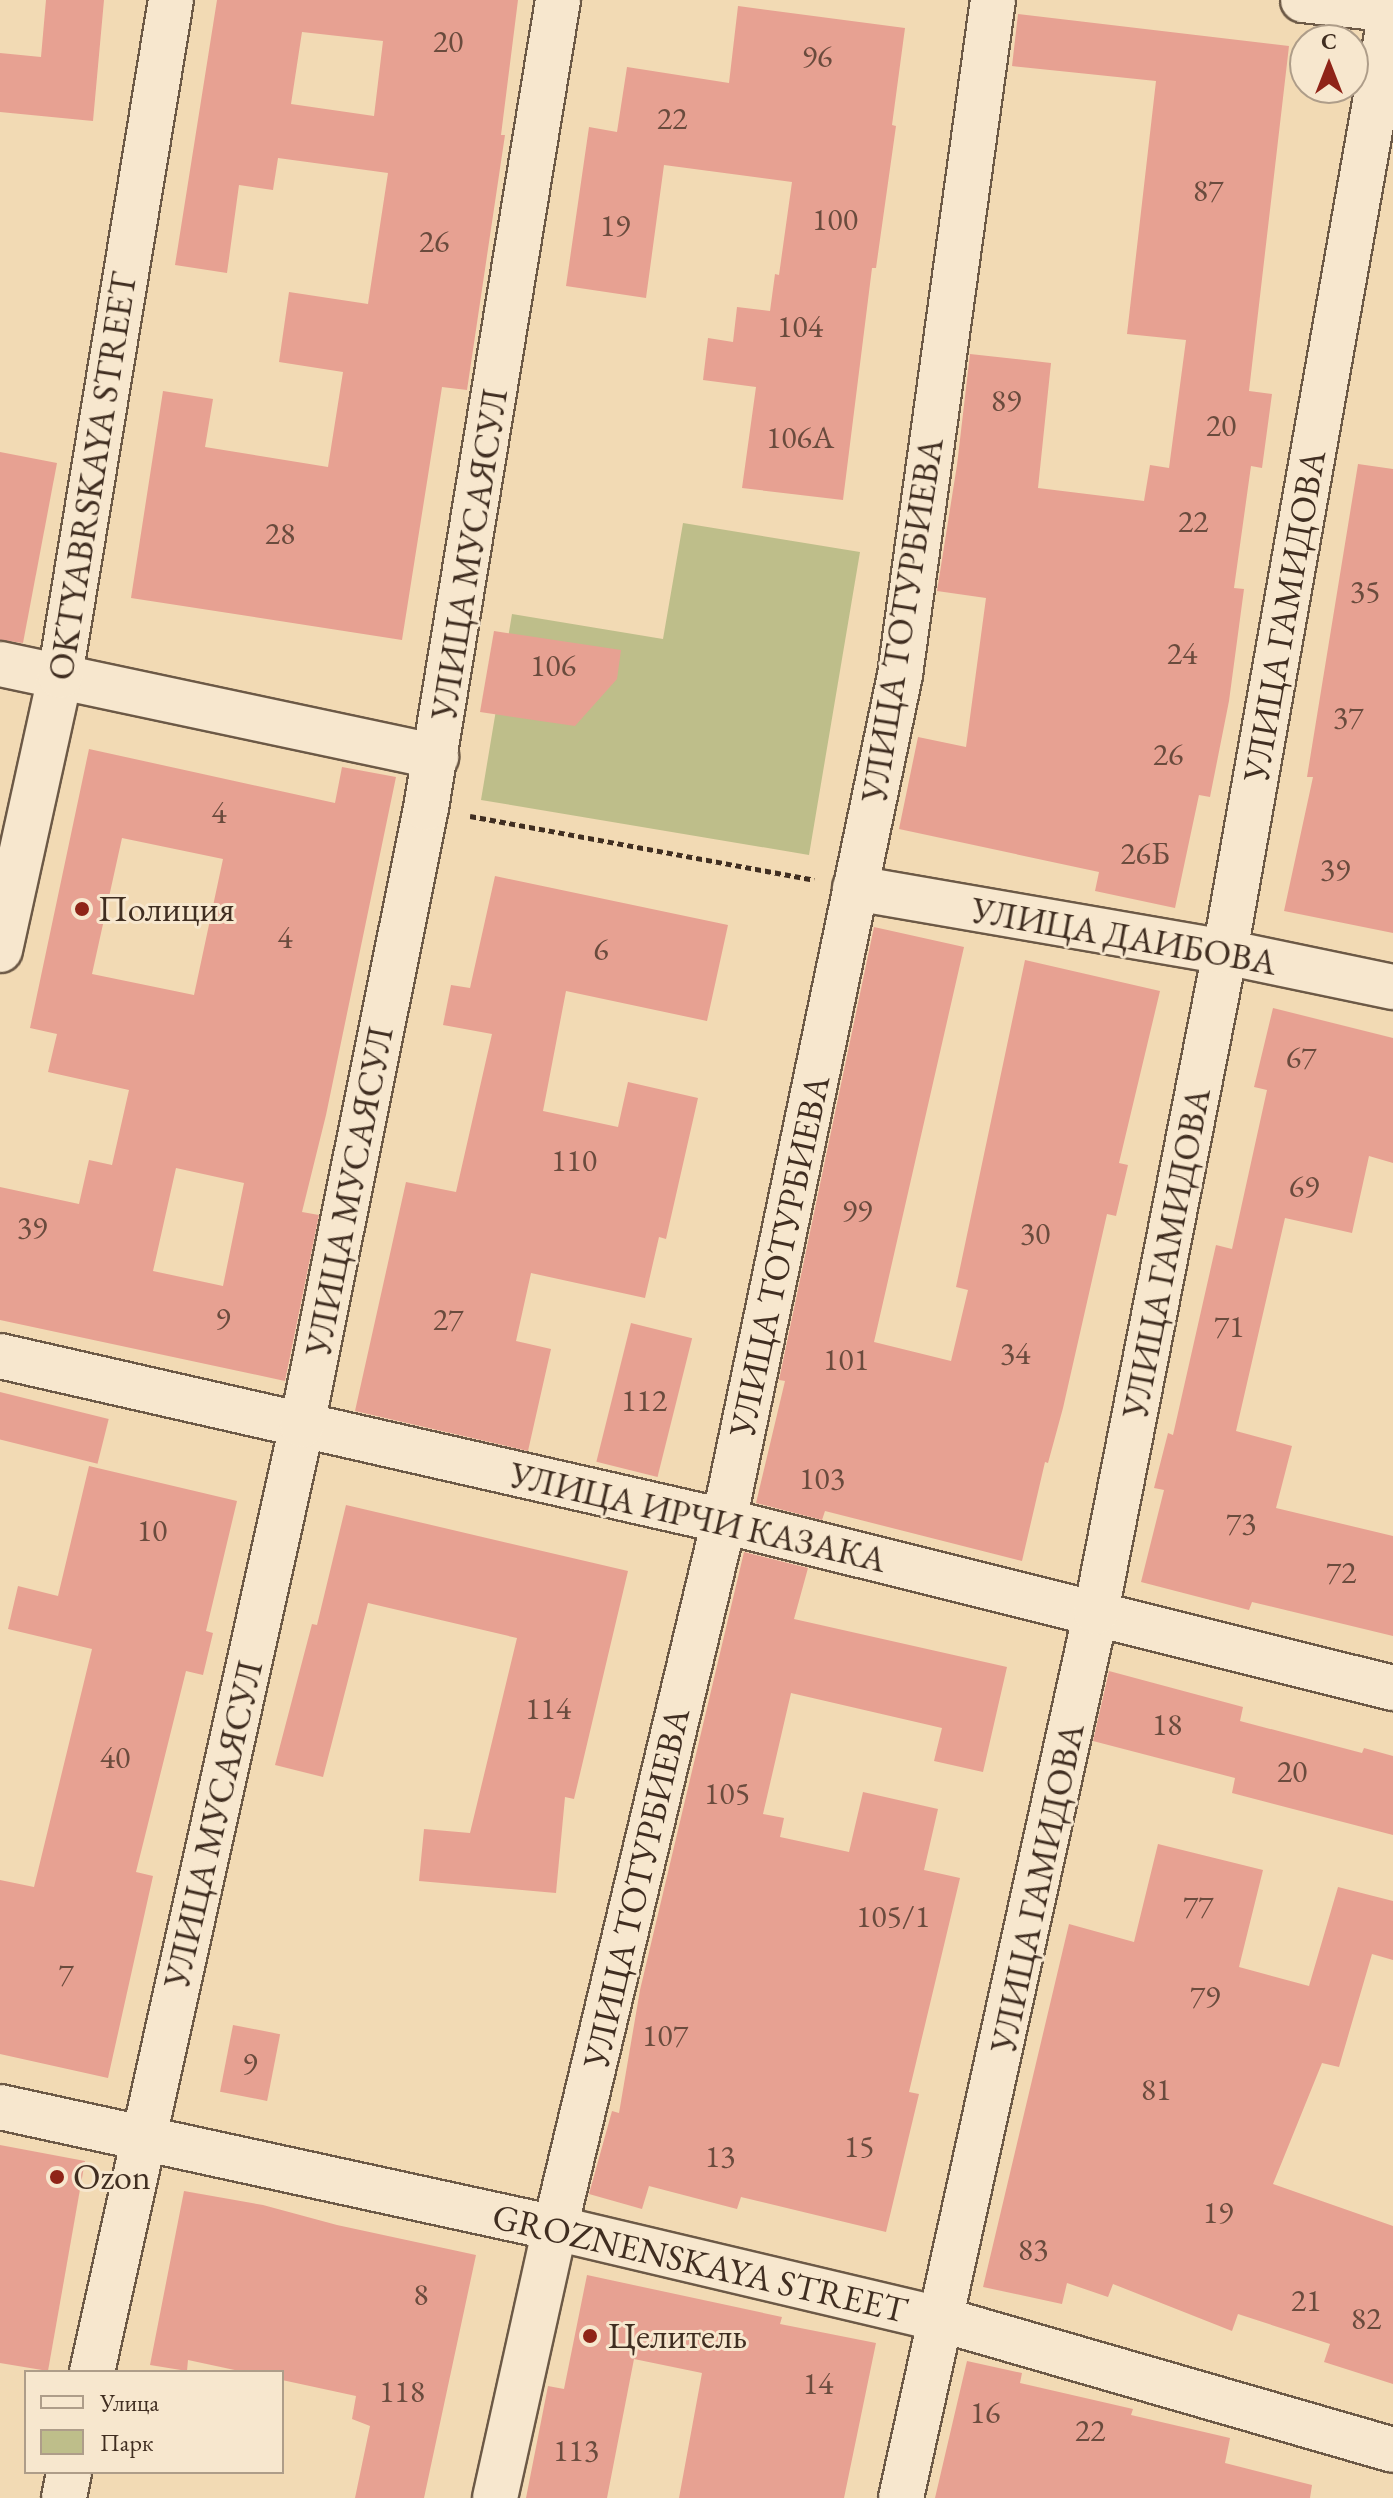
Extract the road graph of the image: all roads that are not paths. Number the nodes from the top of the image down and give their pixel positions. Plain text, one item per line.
1 (171, 0) edge
2 (558, 0) edge
3 (993, 0) edge
4 (1303, 0) edge
5 (1392, 7) edge
6 (0, 664) edge
7 (60, 676) junction
8 (436, 757) junction
9 (855, 888) junction
10 (0, 950) edge
11 (1225, 952) junction
12 (1393, 987) edge
13 (0, 1356) edge
14 (302, 1425) junction
15 (724, 1521) junction
16 (1096, 1612) junction
17 (1393, 1688) edge
18 (0, 2107) edge
19 (143, 2139) junction
20 (555, 2228) junction
21 (943, 2320) junction
22 (92, 2370) edge
23 (1393, 2450) edge
24 (69, 2474) edge
25 (64, 2498) edge
26 (495, 2498) edge
27 (901, 2498) edge

1 - 7 street, OKTYABRSKAYA STREET
2 - 8 street, УЛИЦА МУСАЯСУЛ
3 - 9 street, УЛИЦА ТОТУРБИЕВА
4 - 5 street
5 - 11 street, УЛИЦА ГАМИДОВА
6 - 7 street
7 - 8 street
7 - 10 street, OKTYABRSKAYA STREET
8 - 14 street, УЛИЦА МУСАЯСУЛ
9 - 11 street, УЛИЦА ДАИБОВА
9 - 15 street, УЛИЦА ТОТУРБИЕВА
11 - 12 street, УЛИЦА ДАИБОВА
11 - 16 street, УЛИЦА ГАМИДОВА
13 - 14 street, УЛИЦА ИРЧИ КАЗАКА
14 - 15 street, УЛИЦА ИРЧИ КАЗАКА
14 - 19 street, УЛИЦА МУСАЯСУЛ
15 - 16 street, УЛИЦА ИРЧИ КАЗАКА
15 - 20 street, УЛИЦА ТОТУРБИЕВА
16 - 17 street, УЛИЦА ИРЧИ КАЗАКА
16 - 21 street, УЛИЦА ГАМИДОВА
18 - 19 street, GROZNENSKAYA STREET
19 - 20 street, GROZNENSKAYA STREET
19 - 22 street, УЛИЦА МУСАЯСУЛ
20 - 21 street, GROZNENSKAYA STREET
20 - 26 street, УЛИЦА ТОТУРБИЕВА
21 - 23 street, GROZNENSKAYA STREET
21 - 27 street, УЛИЦА ГАМИДОВА
24 - 25 street

